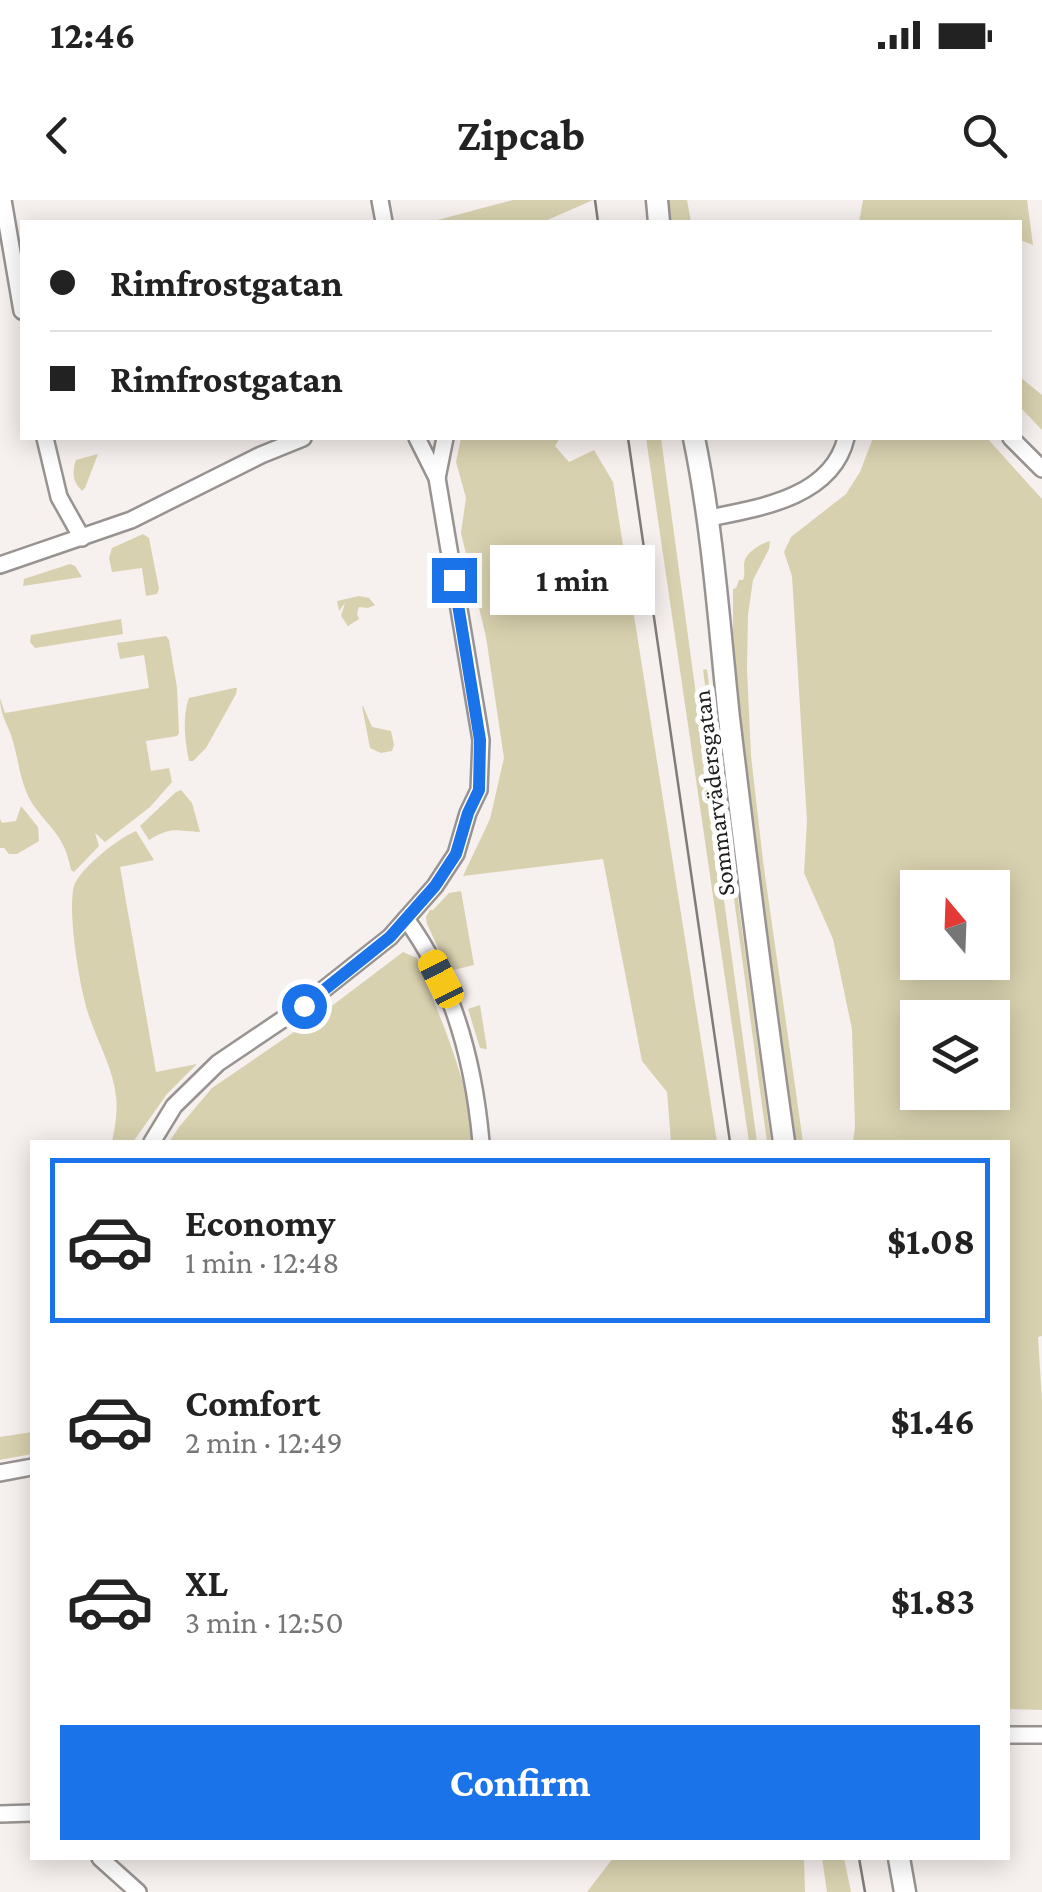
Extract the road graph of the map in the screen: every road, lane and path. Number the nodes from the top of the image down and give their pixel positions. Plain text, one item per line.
1 (3, 200) edge
2 (20, 298) edge
3 (45, 440) edge
4 (290, 440) edge
5 (418, 440) edge
6 (445, 440) edge
7 (694, 440) edge
8 (846, 440) edge
9 (1013, 440) edge
10 (1042, 469) edge
11 (437, 478) junction
12 (709, 518) junction
13 (82, 538) junction
14 (0, 565) edge
15 (406, 919) junction
16 (153, 1140) edge
17 (481, 1140) edge
18 (784, 1140) edge
19 (30, 1467) edge
20 (0, 1473) edge
21 (1042, 1735) edge
22 (1010, 1736) edge
23 (30, 1813) edge
24 (0, 1814) edge
25 (102, 1860) edge
26 (899, 1860) edge
27 (138, 1892) edge
28 (905, 1892) edge

1 - 2 street
3 - 13 street
4 - 13 street
5 - 11 street
6 - 11 street
7 - 12 street, Sommarvädersgatan
8 - 12 street
9 - 10 street
11 - 15 street
12 - 18 street, Sommarvädersgatan
13 - 14 street
15 - 16 street
15 - 17 street
19 - 20 street
21 - 22 street
23 - 24 street
25 - 27 street
26 - 28 street

